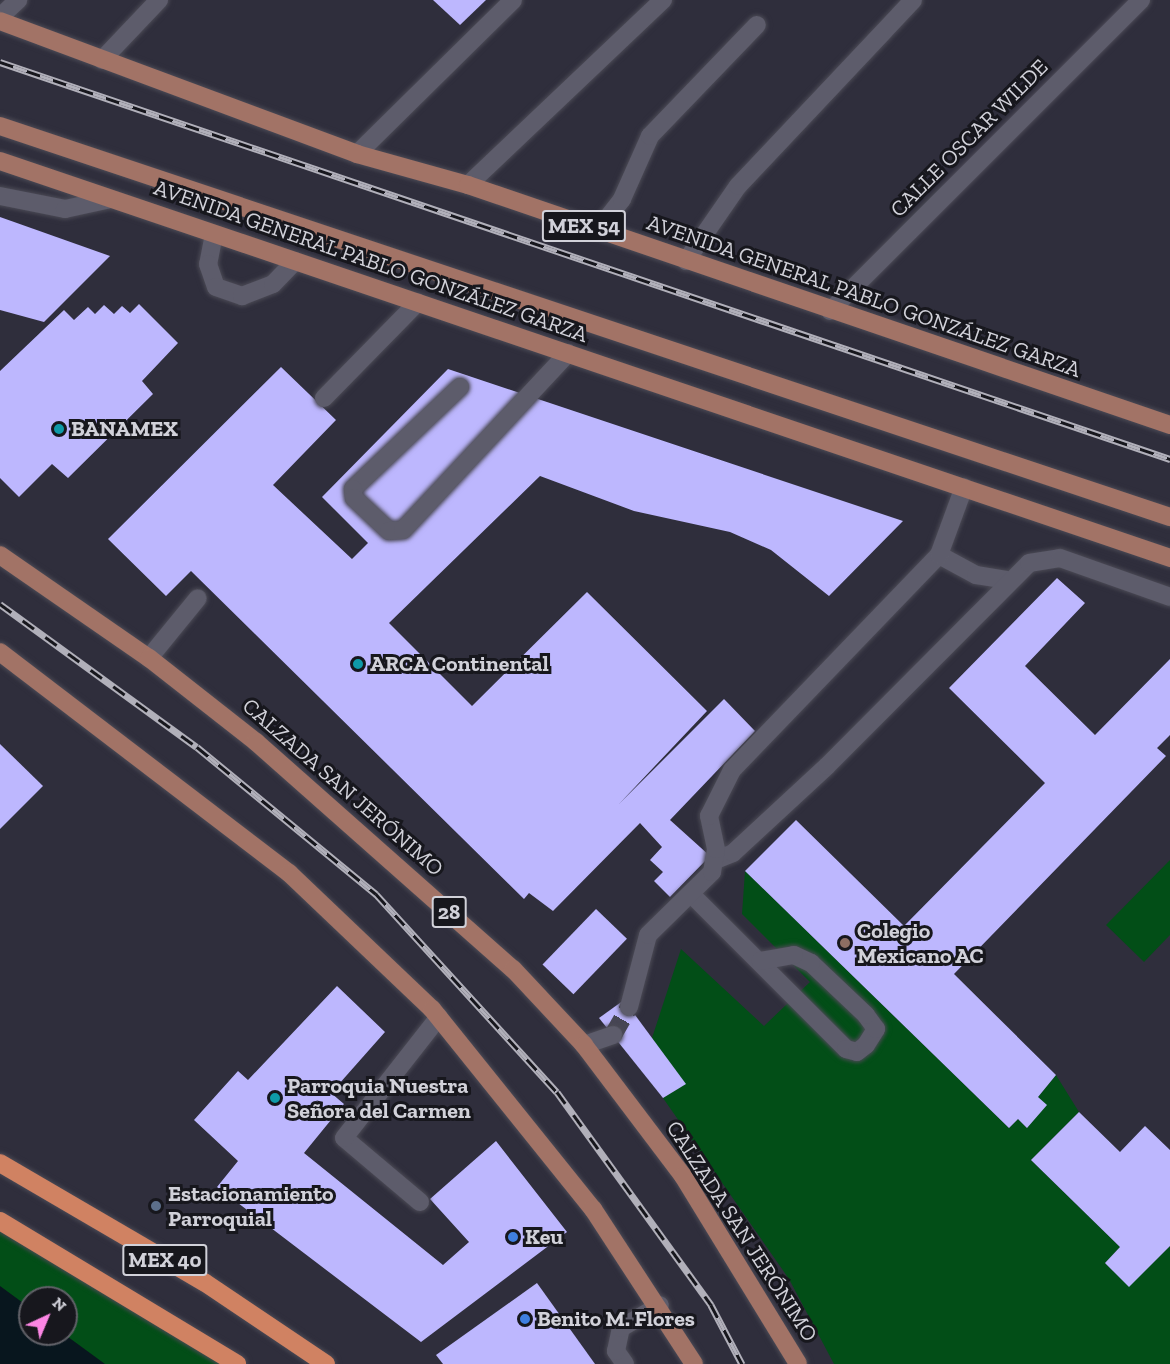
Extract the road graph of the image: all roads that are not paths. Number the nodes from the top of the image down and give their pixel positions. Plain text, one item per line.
1 (18, 0) edge
2 (159, 0) edge
3 (513, 0) edge
4 (663, 0) edge
5 (914, 0) edge
6 (1141, 0) edge
7 (0, 19) edge
8 (757, 25) dead end
9 (102, 60) junction
10 (0, 126) edge
11 (357, 154) junction
12 (0, 161) edge
13 (468, 185) junction
14 (0, 196) edge
15 (111, 199) junction
16 (598, 231) junction
17 (214, 234) junction
18 (295, 261) junction
19 (686, 261) junction
20 (418, 302) junction
21 (830, 311) junction
22 (568, 353) junction
23 (460, 387) dead end
24 (324, 398) dead end
25 (1170, 425) edge
26 (964, 487) junction
27 (1170, 517) edge
28 (0, 555) edge
29 (939, 555) junction
30 (1170, 558) edge
31 (1007, 580) junction
32 (1170, 597) edge
33 (198, 598) dead end
34 (0, 652) edge
35 (149, 658) junction
36 (716, 860) junction
37 (693, 896) junction
38 (761, 961) junction
39 (629, 1007) tunnel mouth
40 (439, 1017) junction
41 (613, 1035) tunnel mouth
42 (584, 1046) junction
43 (0, 1163) edge
44 (420, 1202) dead end
45 (0, 1221) edge
46 (660, 1305) junction
47 (237, 1364) edge
48 (326, 1364) edge
49 (625, 1364) edge
50 (694, 1364) edge
51 (798, 1364) edge

1 - 7 street
2 - 9 street
3 - 11 street
4 - 13 street
5 - 19 street
6 - 21 street, CALLE OSCAR WILDE
7 - 9 main road, AVENIDA GENERAL PABLO GONZÁLEZ GARZA / MEX 54
8 - 16 street
9 - 11 main road, AVENIDA GENERAL PABLO GONZÁLEZ GARZA / MEX 54
10 - 27 main road, AVENIDA GENERAL PABLO GONZÁLEZ GARZA
11 - 13 main road, AVENIDA GENERAL PABLO GONZÁLEZ GARZA / MEX 54
12 - 15 main road, AVENIDA GENERAL PABLO GONZÁLEZ GARZA
13 - 16 main road, AVENIDA GENERAL PABLO GONZÁLEZ GARZA / MEX 54
14 - 15 street
15 - 17 main road, AVENIDA GENERAL PABLO GONZÁLEZ GARZA
16 - 19 main road, AVENIDA GENERAL PABLO GONZÁLEZ GARZA / MEX 54
17 - 18 main road, AVENIDA GENERAL PABLO GONZÁLEZ GARZA
17 - 18 street
18 - 20 main road, AVENIDA GENERAL PABLO GONZÁLEZ GARZA
19 - 21 main road, AVENIDA GENERAL PABLO GONZÁLEZ GARZA / MEX 54
20 - 22 main road, AVENIDA GENERAL PABLO GONZÁLEZ GARZA
20 - 24 street
21 - 25 main road, AVENIDA GENERAL PABLO GONZÁLEZ GARZA / MEX 54
22 - 23 street
22 - 26 main road, AVENIDA GENERAL PABLO GONZÁLEZ GARZA
26 - 29 street
26 - 30 main road, AVENIDA GENERAL PABLO GONZÁLEZ GARZA
28 - 35 main road, CALZADA SAN JERÓNIMO / 28
29 - 31 street
29 - 36 street
31 - 32 street
31 - 36 street
33 - 35 street
34 - 40 main road
35 - 42 main road, CALZADA SAN JERÓNIMO / 28
36 - 37 street
37 - 38 street
37 - 39 street
38 - 38 street
40 - 44 street
40 - 46 main road
41 - 42 street
42 - 51 main road, CALZADA SAN JERÓNIMO / 28
43 - 48 highway, MEX 40
45 - 47 highway, MEX 40
46 - 49 street
46 - 50 main road

